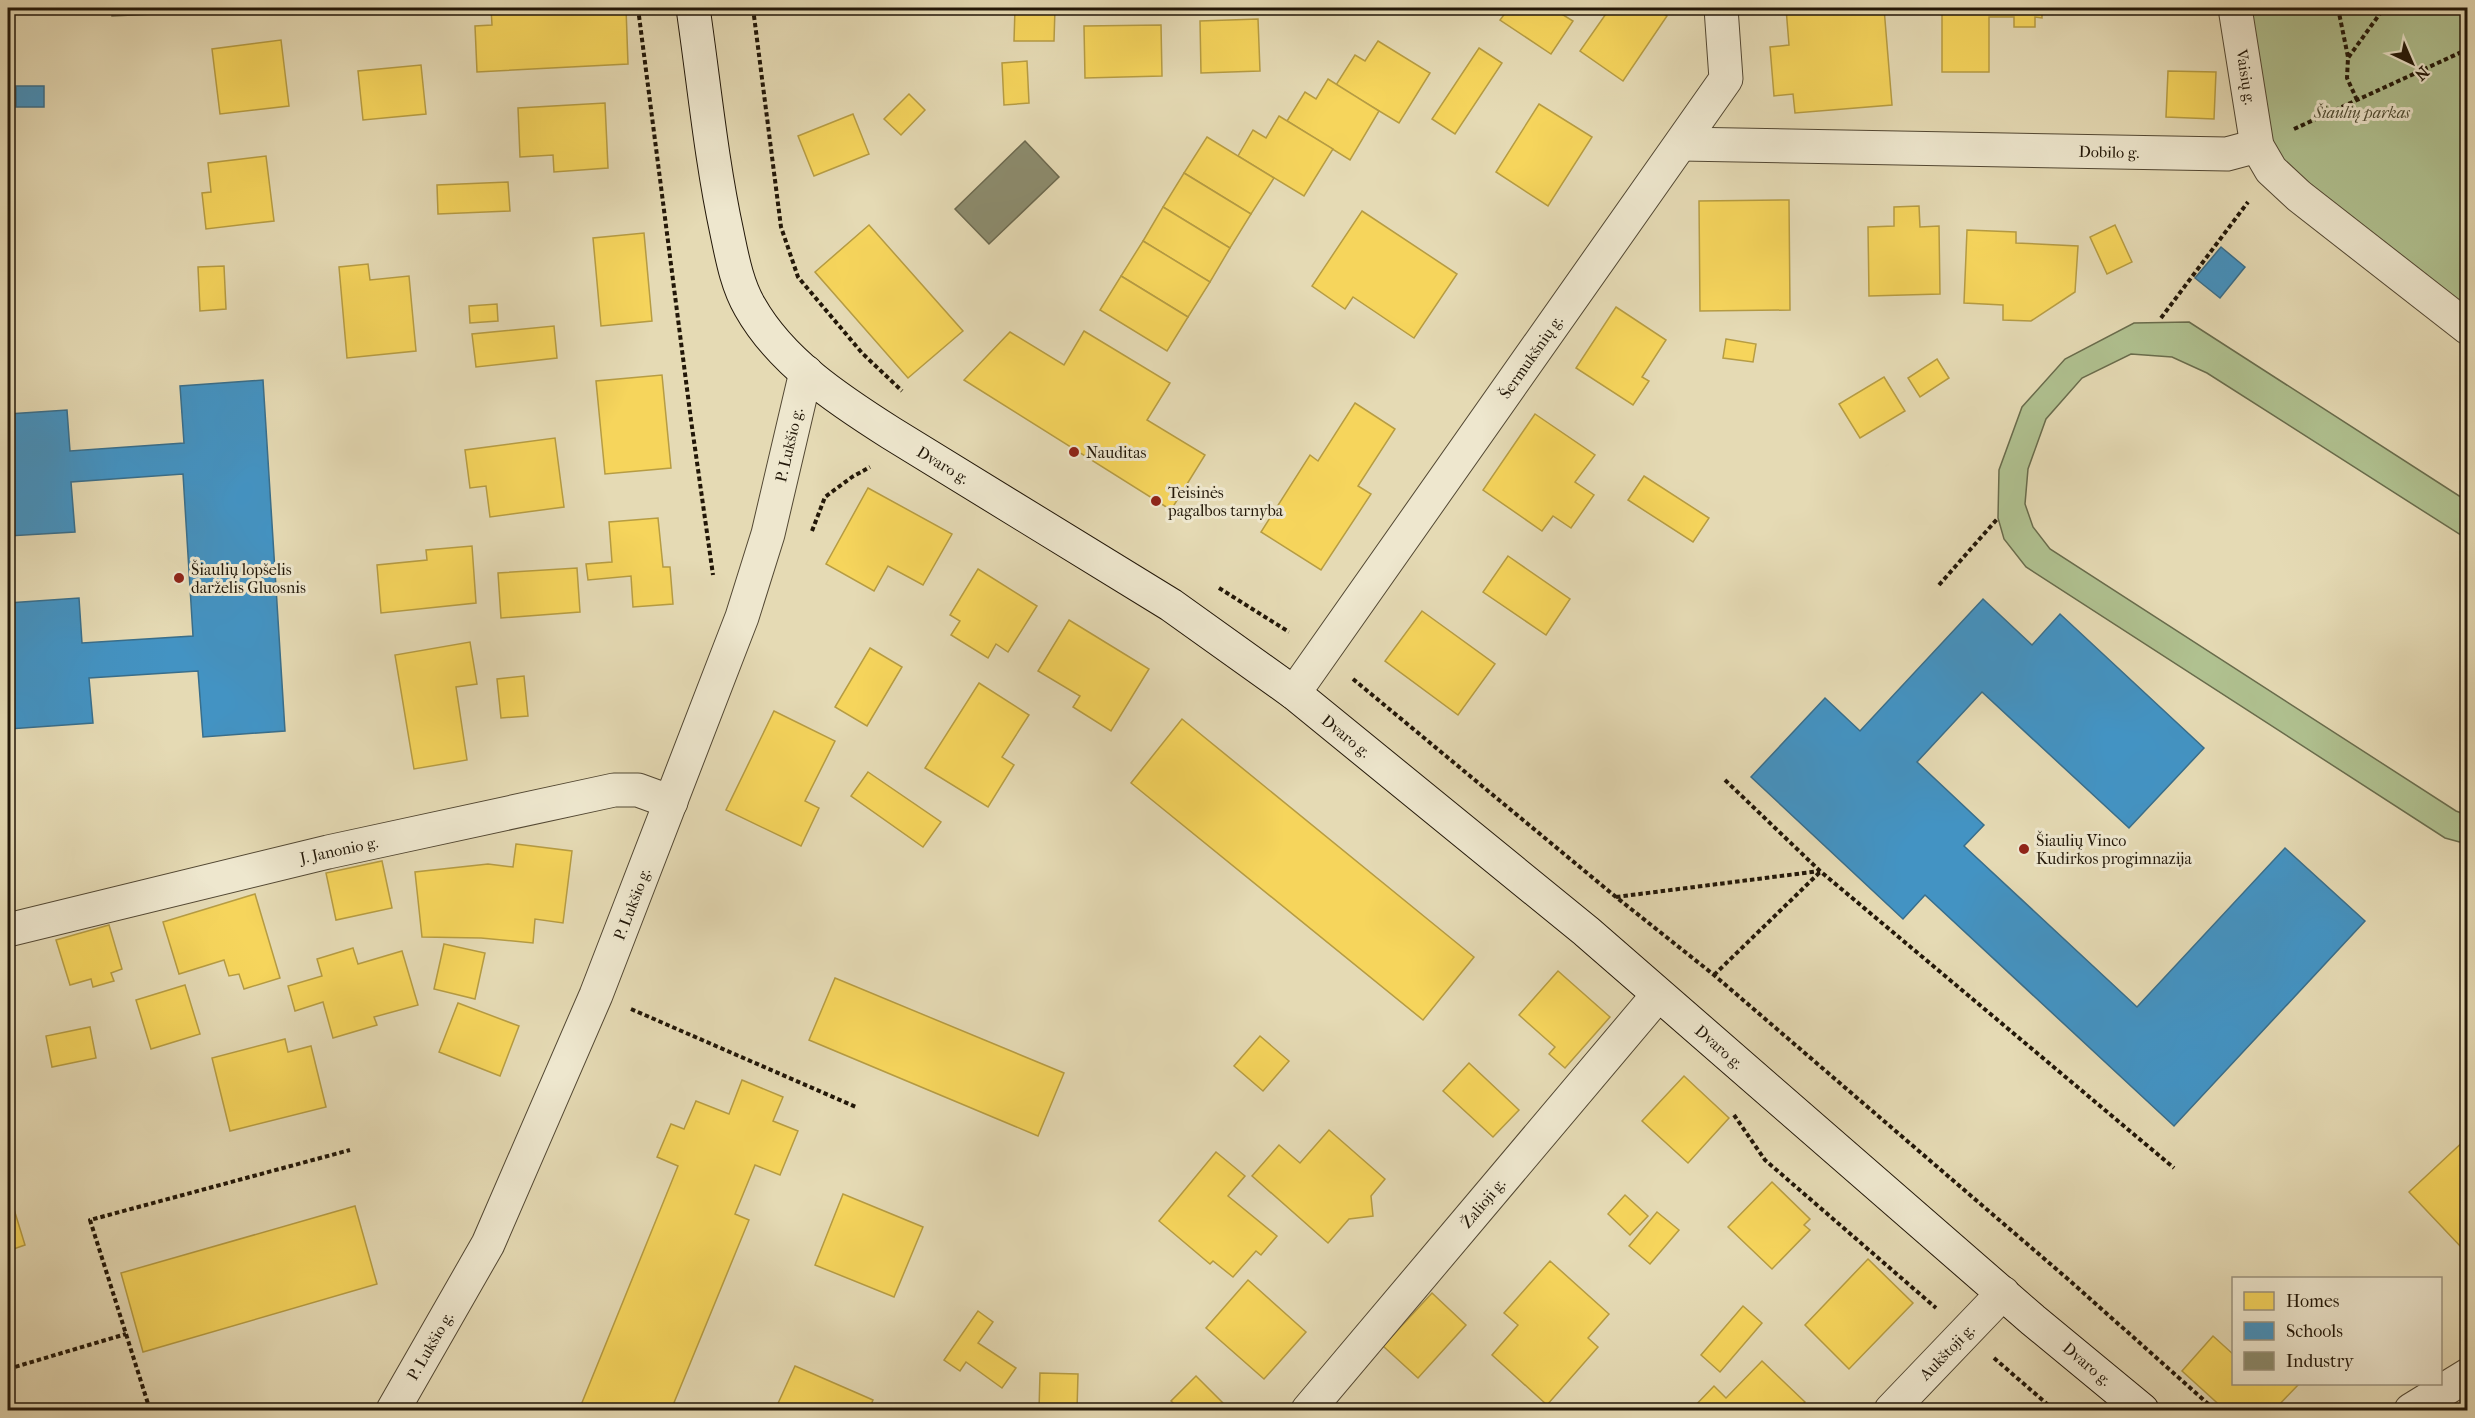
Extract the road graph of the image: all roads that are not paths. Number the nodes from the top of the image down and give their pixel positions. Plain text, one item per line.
1 (693, 8) edge
2 (1721, 8) edge
3 (2235, 8) edge
4 (1681, 144) junction
5 (2264, 158) junction
6 (2468, 328) edge
7 (806, 372) junction
8 (1294, 693) junction
9 (671, 802) junction
10 (8, 930) edge
11 (1658, 995) junction
12 (2003, 1293) junction
13 (2468, 1375) edge
14 (393, 1410) edge
15 (1308, 1410) edge
16 (1891, 1410) edge
17 (2142, 1410) edge
18 (2411, 1410) edge

1 - 7 street, Dvaro g.
2 - 4 street, Šermukšnių g.
3 - 5 street, Vaisių g.
4 - 5 street, Dobilo g.
4 - 8 street, Šermukšnių g.
5 - 6 street
7 - 8 street, Dvaro g.
7 - 9 street, P. Lukšio g.
8 - 11 street, Dvaro g.
9 - 10 street, J. Janonio g.
9 - 14 street, P. Lukšio g.
11 - 12 street, Dvaro g.
11 - 15 street, Žalioji g.
12 - 16 street, Aukštoji g.
12 - 17 street, Dvaro g.
13 - 18 street

